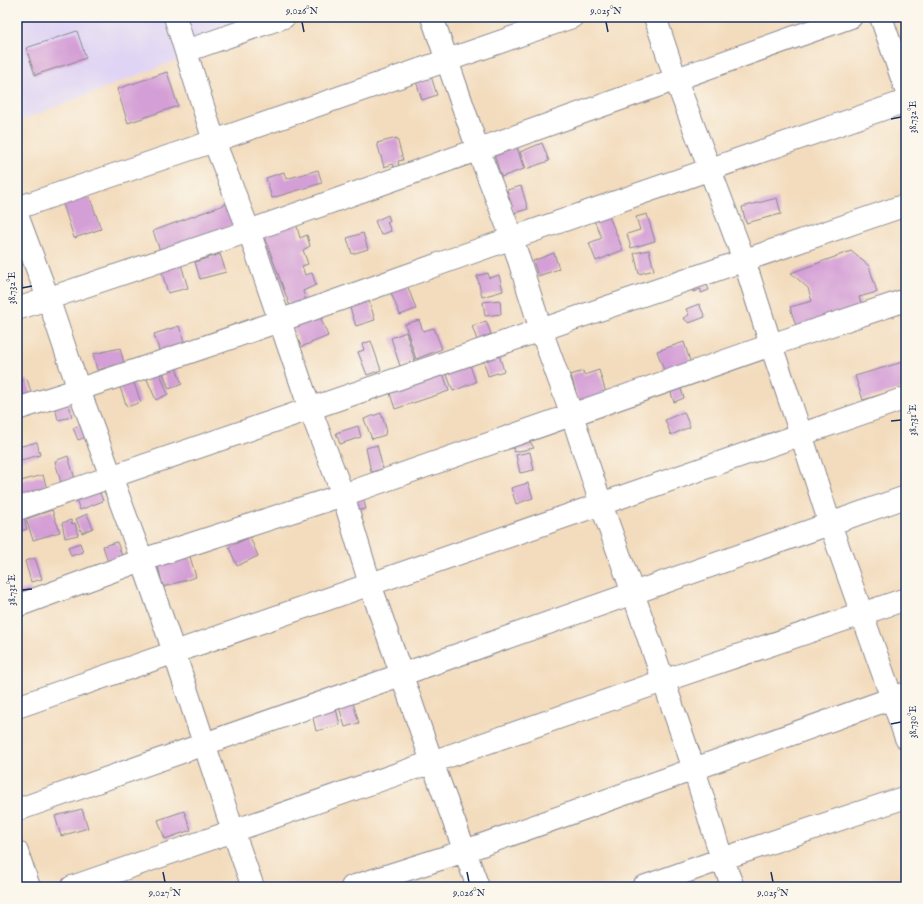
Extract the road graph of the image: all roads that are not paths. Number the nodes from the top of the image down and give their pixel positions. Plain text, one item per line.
1 (175, 17) edge
2 (284, 17) edge
3 (432, 17) edge
4 (572, 17) edge
5 (655, 17) edge
6 (851, 17) edge
7 (881, 17) edge
8 (186, 51) junction
9 (448, 61) junction
10 (676, 80) junction
11 (906, 90) edge
12 (906, 100) edge
13 (214, 141) junction
14 (478, 150) junction
15 (709, 169) junction
16 (906, 205) edge
17 (17, 208) edge
18 (17, 215) edge
19 (248, 231) junction
20 (512, 238) junction
21 (744, 260) junction
22 (48, 298) junction
23 (906, 300) edge
24 (17, 309) edge
25 (279, 321) junction
26 (541, 330) junction
27 (771, 345) junction
28 (79, 390) junction
29 (906, 398) edge
30 (17, 409) edge
31 (310, 409) junction
32 (572, 415) junction
33 (801, 434) junction
34 (112, 476) junction
35 (343, 495) junction
36 (906, 498) edge
37 (601, 504) junction
38 (17, 509) edge
39 (830, 524) junction
40 (142, 560) junction
41 (370, 584) junction
42 (633, 593) junction
43 (906, 599) edge
44 (17, 606) edge
45 (862, 614) junction
46 (174, 652) junction
47 (402, 674) junction
48 (663, 681) junction
49 (899, 696) edge
50 (17, 707) edge
51 (906, 738) edge
52 (205, 744) junction
53 (432, 762) junction
54 (694, 769) junction
55 (906, 797) edge
56 (17, 810) edge
57 (233, 831) junction
58 (465, 851) junction
59 (17, 852) edge
60 (722, 859) junction
61 (29, 887) edge
62 (72, 887) edge
63 (253, 887) edge
64 (352, 887) edge
65 (478, 887) edge
66 (643, 887) edge
67 (733, 887) edge

1 - 8 street
2 - 8 street
3 - 9 street
4 - 9 street
5 - 10 street
6 - 10 street
7 - 11 street
8 - 13 street
9 - 13 street
9 - 14 street
10 - 14 street
10 - 15 street
12 - 15 street
13 - 17 street
13 - 19 street
14 - 19 street
14 - 20 street
15 - 20 street
15 - 21 street
16 - 21 street
18 - 22 street
19 - 22 street
19 - 25 street
20 - 25 street
20 - 26 street
21 - 26 street
21 - 27 street
22 - 24 street
22 - 28 street
23 - 27 street
25 - 28 street
25 - 31 street
26 - 31 street
26 - 32 street
27 - 32 street
27 - 33 street
28 - 30 street
28 - 34 street
29 - 33 street
31 - 34 street
31 - 35 street
32 - 35 street
32 - 37 street
33 - 37 street
33 - 39 street
34 - 38 street
34 - 40 street
35 - 40 street
35 - 41 street
36 - 39 street
37 - 41 street
37 - 42 street
39 - 42 street
39 - 45 street
40 - 44 street
40 - 46 street
41 - 46 street
41 - 47 street
42 - 47 street
42 - 48 street
43 - 45 street
45 - 48 street
45 - 49 street
46 - 50 street
46 - 52 street
47 - 52 street
47 - 53 street
48 - 53 street
48 - 54 street
49 - 51 street
49 - 54 street
52 - 56 street
52 - 57 street
53 - 57 street
53 - 58 street
54 - 58 street
54 - 60 street
55 - 60 street
57 - 62 street
57 - 63 street
58 - 64 street
58 - 65 street
59 - 61 street
60 - 66 street
60 - 67 street

